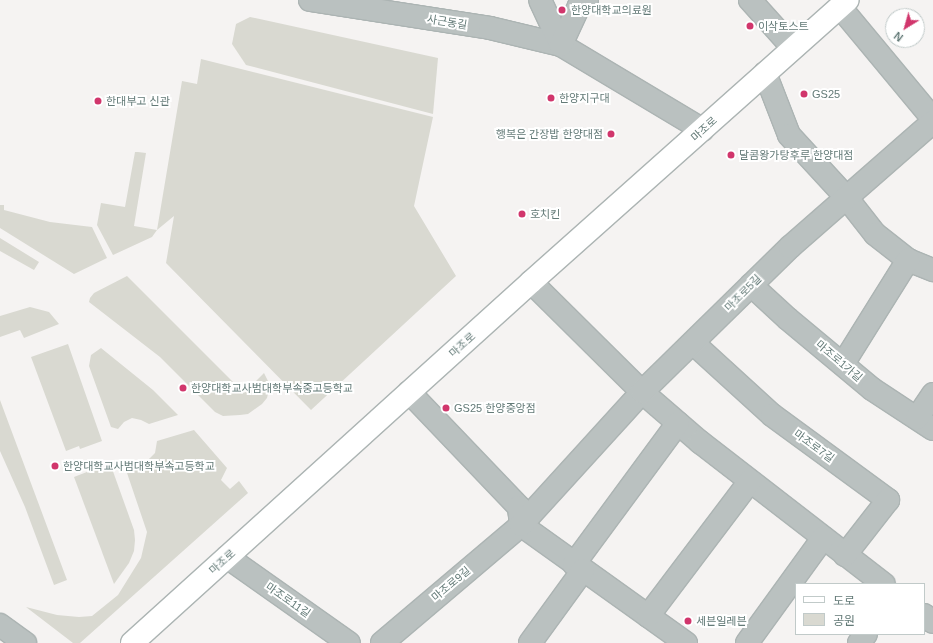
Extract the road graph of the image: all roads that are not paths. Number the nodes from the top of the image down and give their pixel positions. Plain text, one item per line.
1 (310, 0) edge
2 (540, 0) edge
3 (587, 0) edge
4 (750, 0) edge
5 (333, 2) edge
6 (844, 4) edge
7 (561, 45) junction
8 (793, 48) junction
9 (765, 73) junction
10 (933, 119) edge
11 (933, 122) edge
12 (703, 130) junction
13 (846, 197) junction
14 (908, 260) junction
15 (933, 270) edge
16 (531, 282) junction
17 (751, 285) junction
18 (692, 343) junction
19 (843, 364) junction
20 (409, 392) junction
21 (642, 392) junction
22 (933, 394) edge
23 (678, 423) junction
24 (925, 424) edge
25 (750, 481) junction
26 (521, 525) junction
27 (824, 538) junction
28 (845, 555) junction
29 (228, 557) junction
30 (579, 567) junction
31 (883, 583) edge
32 (648, 616) junction
33 (925, 616) edge
34 (933, 622) edge
35 (0, 625) edge
36 (865, 635) edge
37 (674, 640) edge
38 (25, 643) edge
39 (132, 643) edge
40 (348, 643) edge
41 (382, 643) edge
42 (530, 643) edge
43 (747, 643) edge
44 (859, 643) edge

1 - 5 street, 사근동길
2 - 7 street
3 - 7 street
4 - 8 street
5 - 7 street, 사근동길
6 - 8 main road, 마조로
6 - 10 street, 마조로
7 - 12 street, 사근동길
8 - 9 main road, 마조로
9 - 12 main road, 마조로
9 - 13 street
11 - 13 street, 마조로5길
12 - 16 main road, 마조로
13 - 14 street
13 - 17 street, 마조로5길
14 - 15 street
14 - 19 street
16 - 20 main road, 마조로
16 - 21 street
17 - 18 street, 마조로5길
17 - 19 street, 마조로1가길
18 - 21 street, 마조로5길
18 - 28 street, 마조로7길
19 - 24 street, 마조로1가길
20 - 26 street
20 - 29 main road, 마조로
21 - 23 street
21 - 26 street
22 - 24 street
23 - 25 street
23 - 30 street
25 - 27 street
25 - 32 street
26 - 30 street
26 - 41 street, 마조로9길
27 - 28 street
27 - 43 street
28 - 31 street
29 - 39 main road, 마조로
29 - 40 street, 마조로11길
30 - 32 street
30 - 42 street
32 - 37 street
33 - 34 street
35 - 38 street
36 - 44 street

